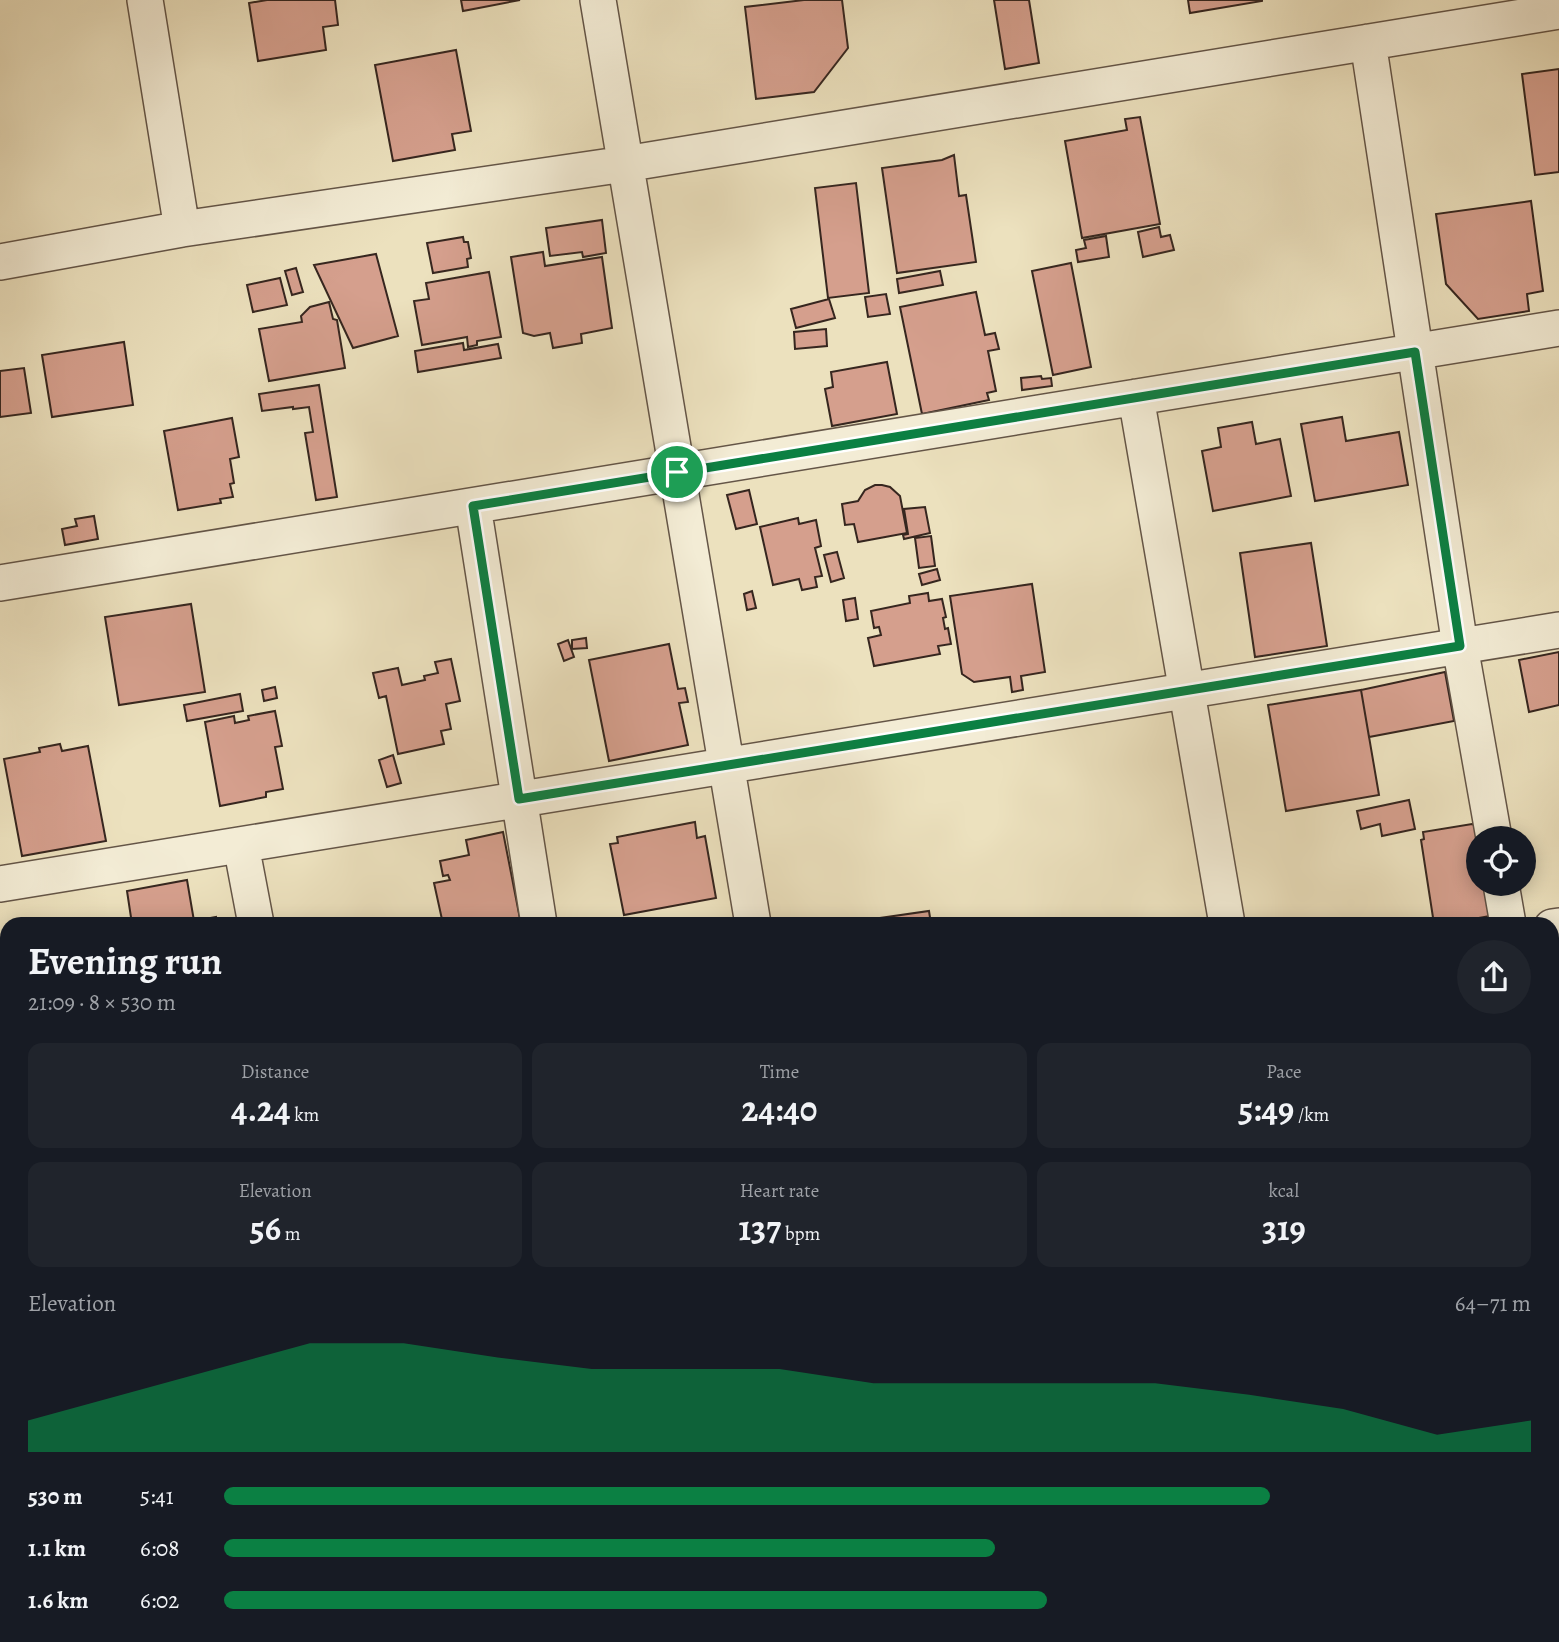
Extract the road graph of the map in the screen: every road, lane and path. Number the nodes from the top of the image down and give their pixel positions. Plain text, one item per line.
1 (145, 0) edge
2 (598, 0) edge
3 (1559, 11) edge
4 (1368, 42) junction
5 (625, 164) junction
6 (182, 229) junction
7 (0, 262) edge
8 (1559, 328) edge
9 (1415, 352) junction
10 (1136, 397) junction
11 (677, 472) junction
12 (473, 506) junction
13 (0, 583) edge
14 (1559, 630) edge
15 (1460, 646) junction
16 (1187, 691) junction
17 (726, 766) junction
18 (519, 799) junction
19 (1491, 826) edge
20 (241, 845) junction
21 (0, 884) edge
22 (1503, 896) edge
23 (255, 917) edge
24 (538, 917) edge
25 (752, 917) edge
26 (1226, 917) edge
27 (1507, 917) edge

1 - 6 street
2 - 5 street
3 - 4 street
4 - 5 street
4 - 9 street
5 - 6 street
5 - 11 street
6 - 7 street
8 - 9 street
9 - 10 street
9 - 15 street
10 - 11 street
10 - 16 street
11 - 12 street
11 - 17 street
12 - 13 street
12 - 18 street
14 - 15 street
15 - 16 street
15 - 19 street
16 - 17 street
16 - 26 street
17 - 18 street
17 - 25 street
18 - 20 street
18 - 24 street
20 - 21 street
20 - 23 street
22 - 27 street

